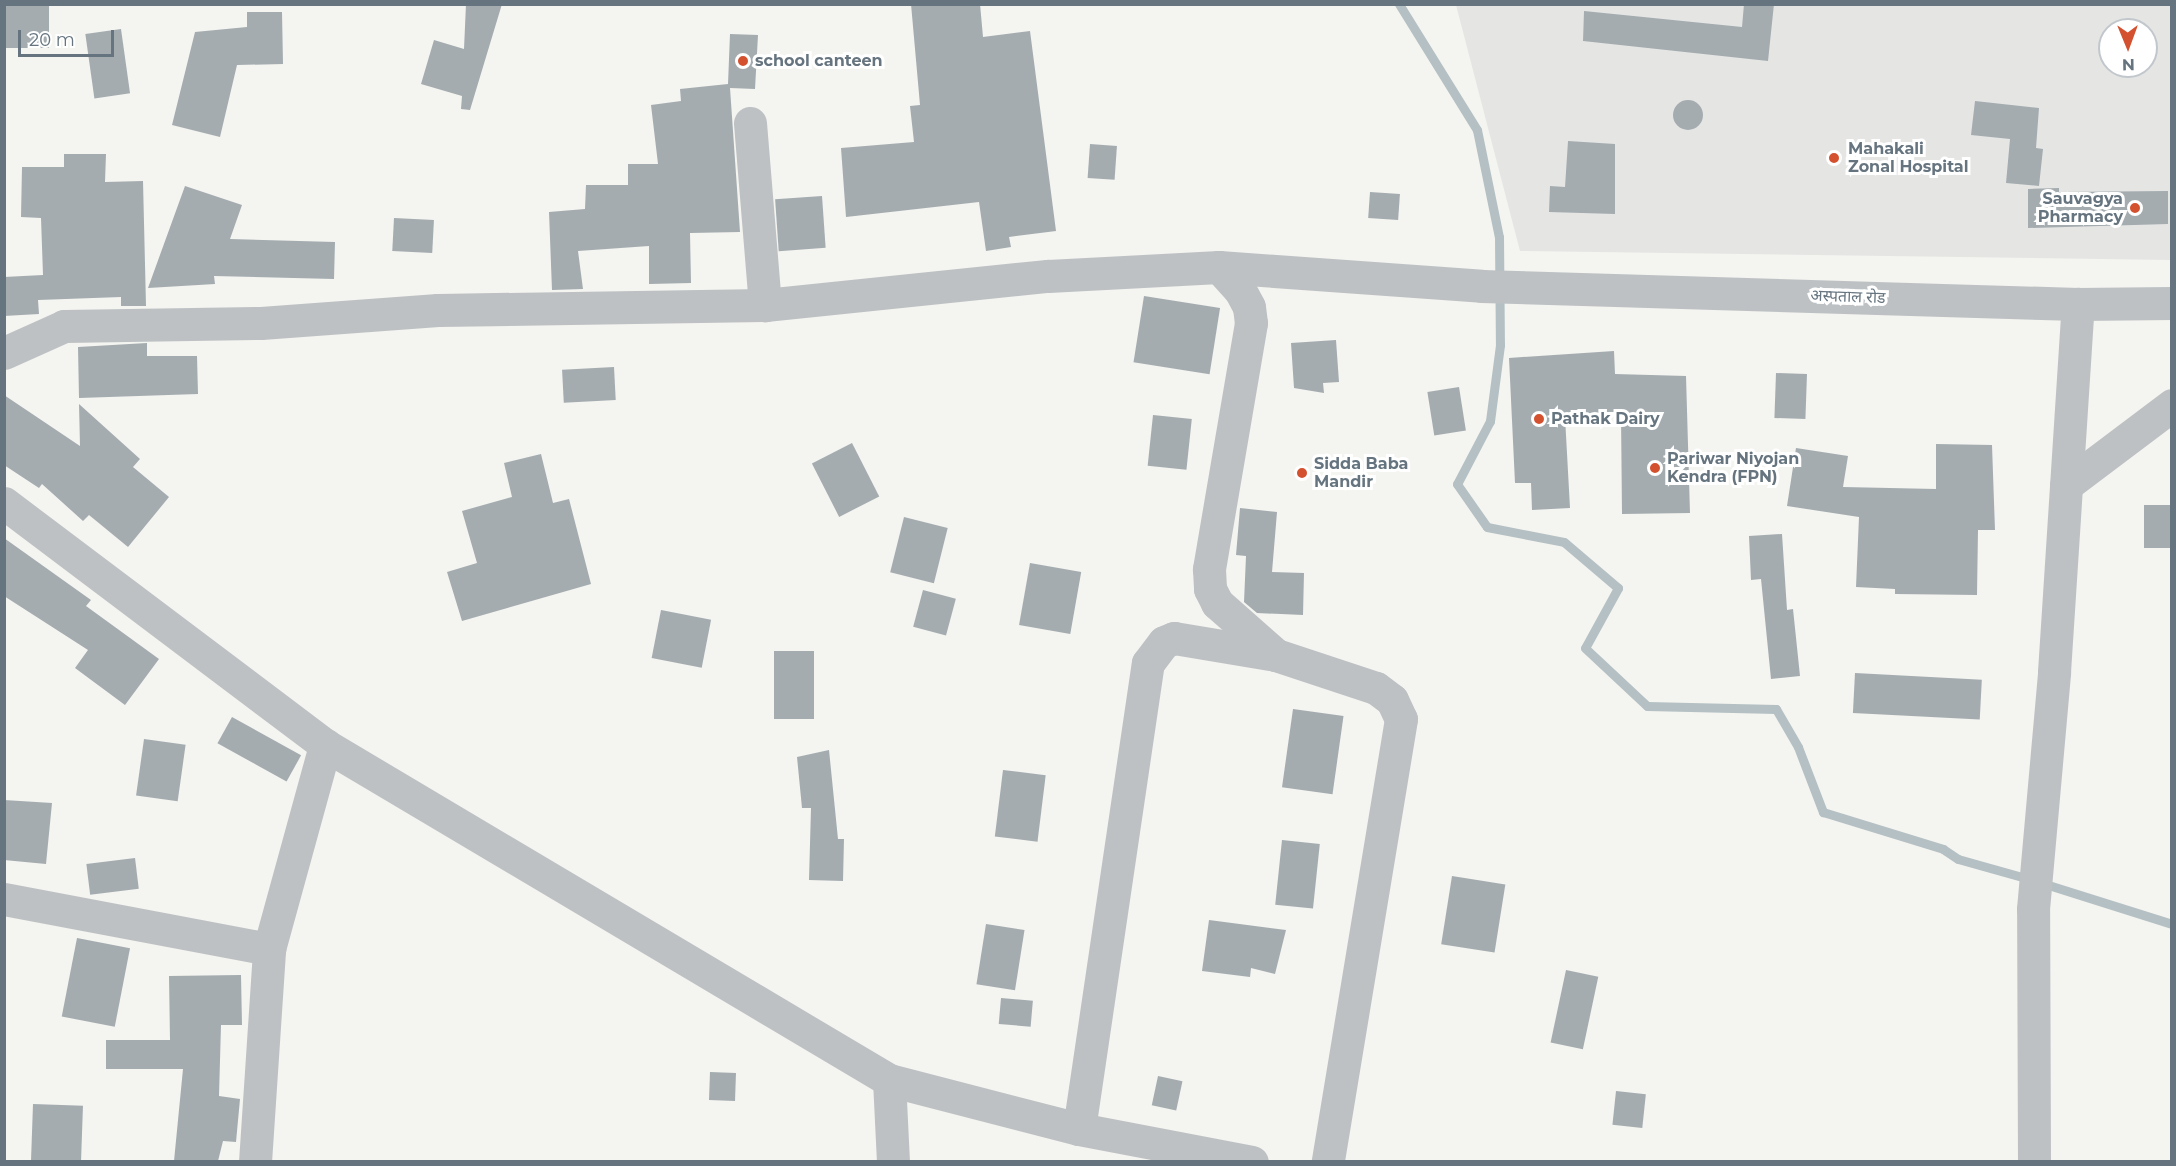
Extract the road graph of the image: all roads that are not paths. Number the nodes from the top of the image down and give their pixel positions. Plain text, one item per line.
1 (750, 123) dead end
2 (1219, 267) junction
3 (2172, 303) edge
4 (2078, 304) junction
5 (765, 305) junction
6 (4, 353) edge
7 (2172, 405) edge
8 (2066, 484) junction
9 (4, 503) edge
10 (1276, 655) junction
11 (325, 745) junction
12 (4, 899) edge
13 (269, 949) junction
14 (889, 1080) junction
15 (1079, 1128) junction
16 (255, 1161) edge
17 (893, 1161) edge
18 (1252, 1161) edge
19 (1328, 1161) edge
20 (2034, 1161) edge

1 - 5 street
2 - 4 street, अस्पताल रोड
2 - 5 street, अस्पताल रोड
2 - 10 street
3 - 4 street, अस्पताल रोड
4 - 8 street
5 - 6 street, अस्पताल रोड
7 - 8 street
8 - 20 street
9 - 11 street
10 - 15 street
10 - 19 street
11 - 13 street
11 - 14 street
12 - 13 street
13 - 16 street
14 - 15 street
14 - 17 street
15 - 18 street

